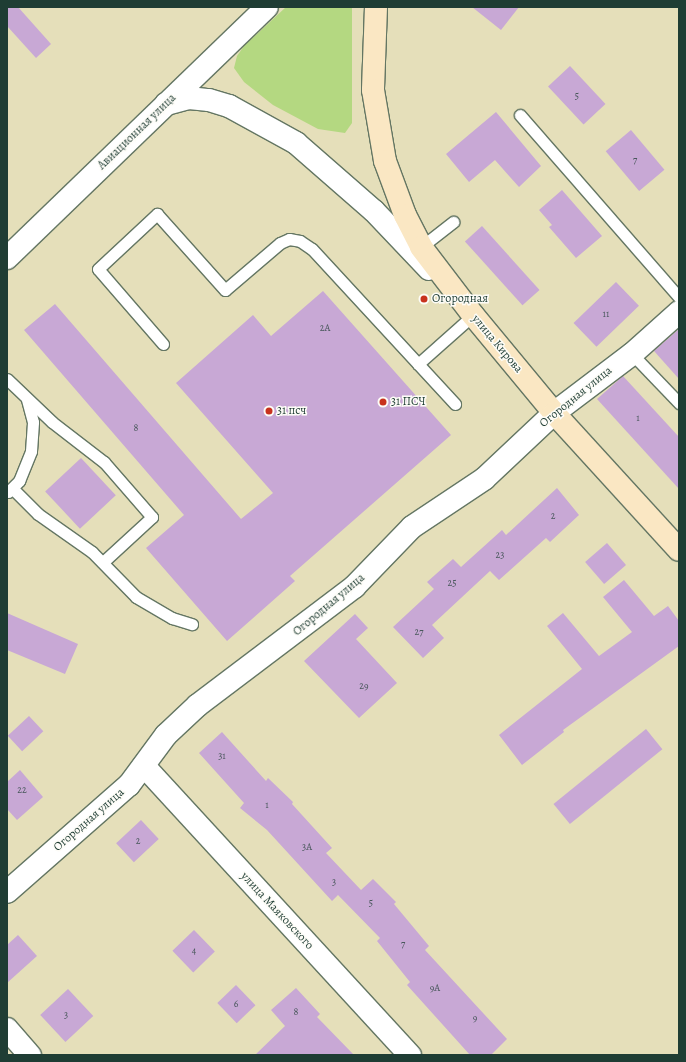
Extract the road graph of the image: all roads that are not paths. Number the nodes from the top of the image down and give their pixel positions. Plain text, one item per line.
1 (267, 7) edge
2 (376, 7) edge
3 (166, 104) junction
4 (520, 115) dead end
5 (453, 222) dead end
6 (421, 247) junction
7 (7, 258) edge
8 (679, 297) edge
9 (679, 312) edge
10 (473, 315) junction
11 (163, 344) dead end
12 (632, 354) junction
13 (418, 364) junction
14 (7, 379) edge
15 (26, 399) junction
16 (679, 403) edge
17 (455, 404) dead end
18 (554, 413) junction
19 (10, 491) edge
20 (679, 550) edge
21 (103, 562) junction
22 (192, 624) dead end
23 (144, 766) junction
24 (7, 892) edge
25 (7, 1029) edge
26 (30, 1055) edge
27 (410, 1055) edge

1 - 3 street, Авиационная улица
2 - 6 main road, улица Кирова
3 - 7 street, Авиационная улица
3 - 10 street
4 - 8 lane
5 - 6 lane
6 - 10 main road, улица Кирова
9 - 12 street, Огородная улица
10 - 13 lane
10 - 18 main road, улица Кирова
11 - 13 lane
12 - 16 lane
12 - 18 street, Огородная улица
13 - 17 lane
14 - 15 lane
15 - 19 lane
15 - 21 lane
18 - 20 main road, улица Кирова
18 - 23 street, Огородная улица
19 - 21 lane
21 - 22 lane
23 - 24 street, Огородная улица
23 - 27 street, улица Маяковского
25 - 26 street

